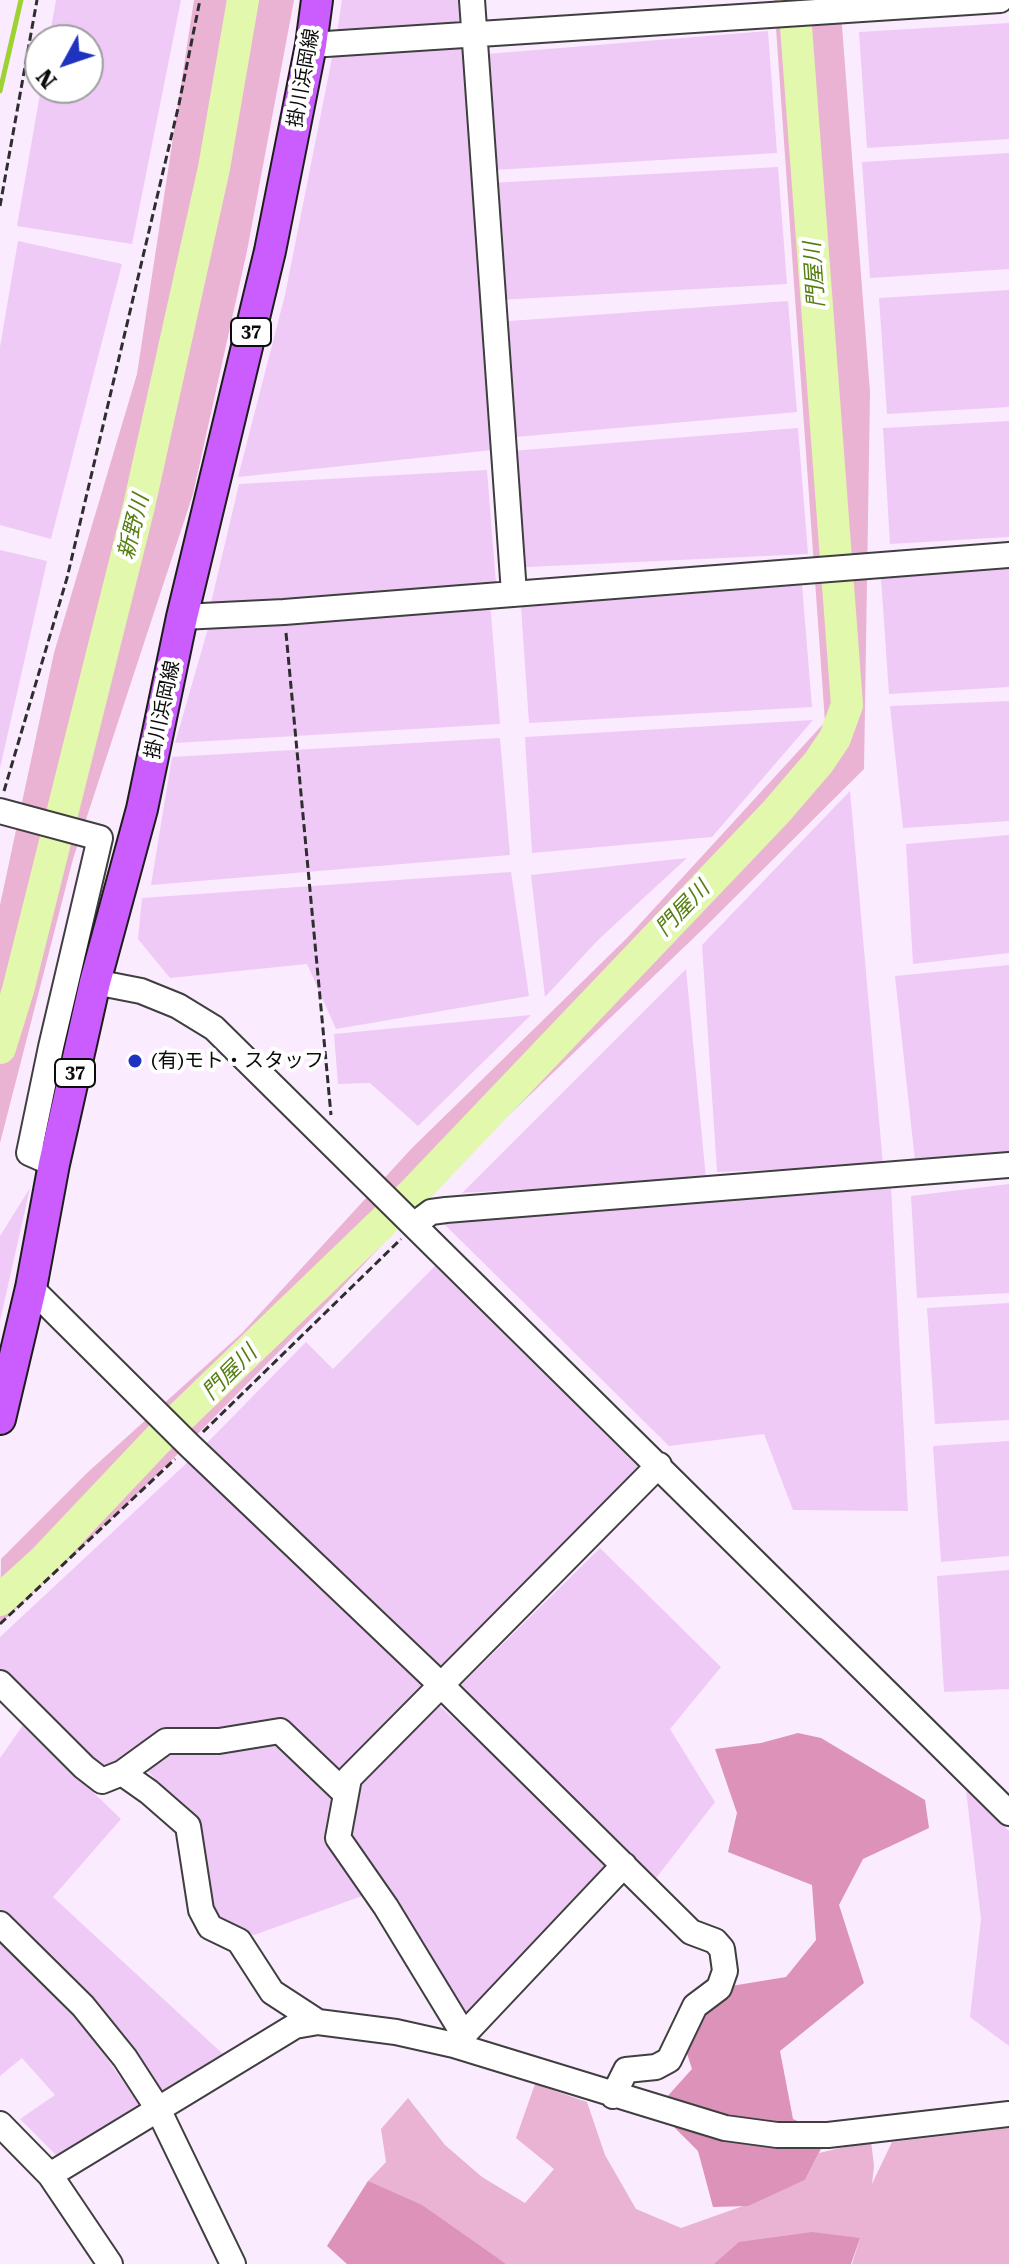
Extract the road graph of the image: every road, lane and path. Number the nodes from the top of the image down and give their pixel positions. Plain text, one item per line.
1 (37, 0) edge
2 (200, 0) edge
3 (317, 0) edge
4 (472, 0) edge
5 (1000, 0) edge
6 (475, 34) junction
7 (311, 45) junction
8 (0, 206) edge
9 (1009, 555) edge
10 (514, 593) junction
11 (284, 612) junction
12 (182, 617) junction
13 (4, 805) edge
14 (95, 982) junction
15 (320, 1131) junction
16 (54, 1164) junction
17 (1009, 1165) edge
18 (415, 1224) junction
19 (31, 1288) junction
20 (0, 1419) edge
21 (189, 1445) junction
22 (659, 1465) junction
23 (0, 1624) edge
24 (0, 1683) edge
25 (440, 1684) junction
26 (122, 1773) junction
27 (346, 1794) junction
28 (1009, 1813) edge
29 (624, 1865) junction
30 (0, 1924) edge
31 (318, 2022) junction
32 (459, 2040) junction
33 (613, 2096) junction
34 (158, 2109) junction
35 (1009, 2114) edge
36 (0, 2124) edge
37 (50, 2175) junction
38 (110, 2264) edge
39 (233, 2264) edge

1 - 8 path
2 - 13 path
3 - 7 main road, 掛川浜岡線 / 37
4 - 6 street
5 - 6 street
6 - 7 street
6 - 10 street
7 - 12 main road, 掛川浜岡線 / 37
9 - 10 street
10 - 11 street
11 - 12 street
11 - 15 path
12 - 14 main road, 掛川浜岡線 / 37
13 - 16 street
14 - 15 street
14 - 16 main road, 掛川浜岡線 / 37
15 - 18 street
16 - 19 main road, 掛川浜岡線 / 37
17 - 18 street
18 - 21 path
18 - 22 street
19 - 20 main road, 掛川浜岡線 / 37
19 - 21 street
21 - 23 path
21 - 25 street
22 - 25 street
22 - 28 street
24 - 26 street
25 - 27 street
25 - 29 street
26 - 27 street
26 - 31 street
27 - 32 street
29 - 32 street
29 - 33 street
30 - 34 street
31 - 32 street
31 - 34 street
32 - 33 street
33 - 35 street
34 - 37 street
34 - 39 street
36 - 37 street
37 - 38 street

